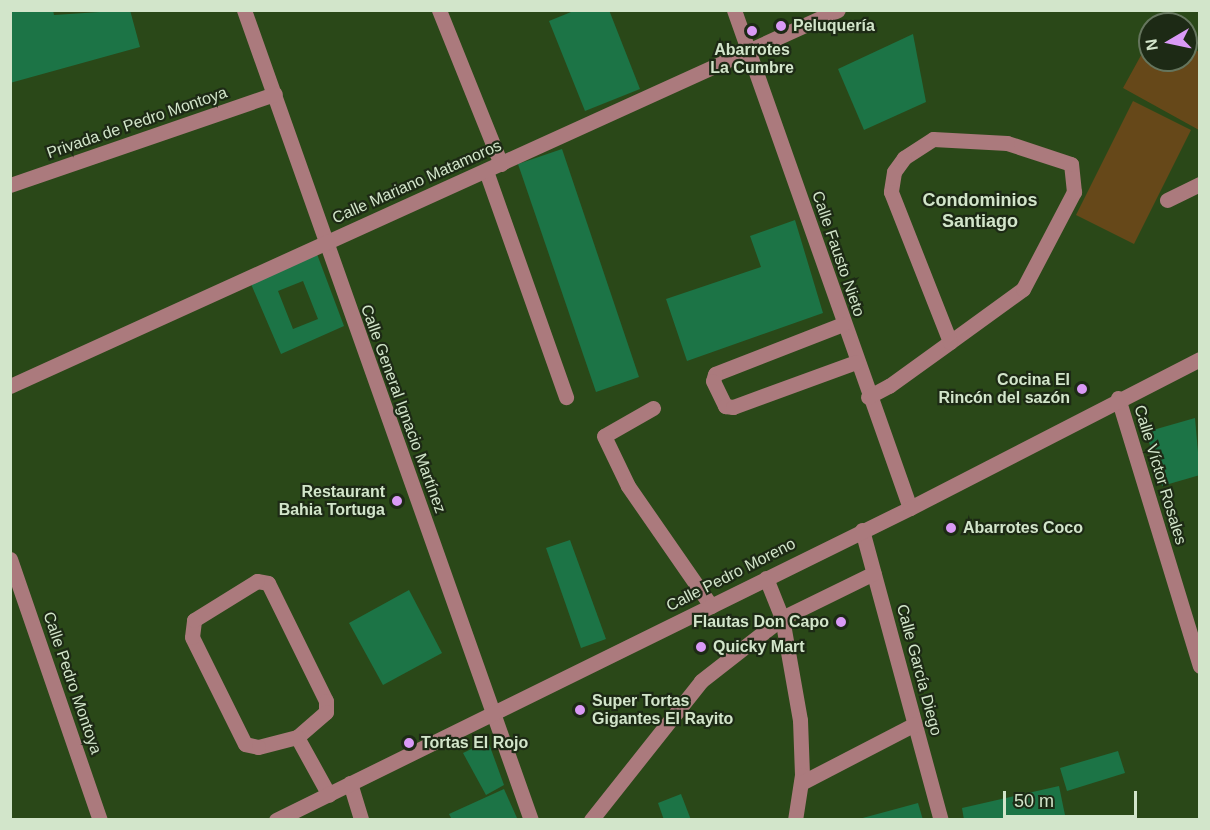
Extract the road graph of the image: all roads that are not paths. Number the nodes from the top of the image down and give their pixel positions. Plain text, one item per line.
1 (244, 10) edge
2 (440, 10) edge
3 (734, 10) edge
4 (838, 10) edge
5 (748, 50) junction
6 (275, 94) junction
7 (501, 164) junction
8 (486, 171) junction
9 (1200, 184) edge
10 (10, 185) edge
11 (1167, 200) dead end
12 (324, 244) junction
13 (843, 324) junction
14 (950, 342) junction
15 (1200, 359) edge
16 (856, 362) junction
17 (10, 386) edge
18 (566, 397) dead end
19 (868, 397) junction
20 (1118, 398) junction
21 (652, 408) dead end
22 (910, 508) junction
23 (862, 530) junction
24 (10, 559) edge
25 (874, 573) junction
26 (766, 578) junction
27 (711, 606) junction
28 (782, 618) junction
29 (1200, 666) edge
30 (494, 711) junction
31 (915, 724) junction
32 (297, 737) junction
33 (350, 783) junction
34 (801, 783) junction
35 (329, 795) junction
36 (100, 819) edge
37 (276, 819) edge
38 (361, 819) edge
39 (531, 819) edge
40 (591, 819) edge
41 (795, 819) edge
42 (941, 819) edge

1 - 6 street, Calle General Ignacio Martínez
2 - 7 street
3 - 5 street, Calle Fausto Nieto
4 - 5 street, Calle Mariano Matamoros
5 - 7 street, Calle Mariano Matamoros
5 - 13 street, Calle Fausto Nieto
6 - 10 street, Privada de Pedro Montoya
6 - 12 street, Calle General Ignacio Martínez
7 - 8 street, Calle Mariano Matamoros
8 - 12 street, Calle Mariano Matamoros
8 - 18 street
9 - 11 street
12 - 17 street, Calle Mariano Matamoros
12 - 30 street, Calle General Ignacio Martínez
13 - 16 street, Calle Fausto Nieto
13 - 16 street
14 - 14 street
14 - 19 street
15 - 20 street, Calle Pedro Moreno
16 - 19 street, Calle Fausto Nieto
19 - 22 street, Calle Fausto Nieto
20 - 22 street, Calle Pedro Moreno
20 - 29 street, Calle Víctor Rosales
21 - 27 street
22 - 23 street, Calle Pedro Moreno
23 - 25 street, Calle García Diego
23 - 26 street, Calle Pedro Moreno
24 - 36 street, Calle Pedro Montoya
25 - 28 street
25 - 31 street, Calle García Diego
26 - 27 street, Calle Pedro Moreno
26 - 28 street
27 - 30 street, Calle Pedro Moreno
28 - 34 street
28 - 40 street
30 - 33 street, Calle Pedro Moreno
30 - 39 street, Calle General Ignacio Martínez
31 - 34 street
31 - 42 street, Calle García Diego
32 - 32 street
32 - 35 street
33 - 35 street, Calle Pedro Moreno
33 - 38 street
34 - 41 street
35 - 37 street, Calle Pedro Moreno

